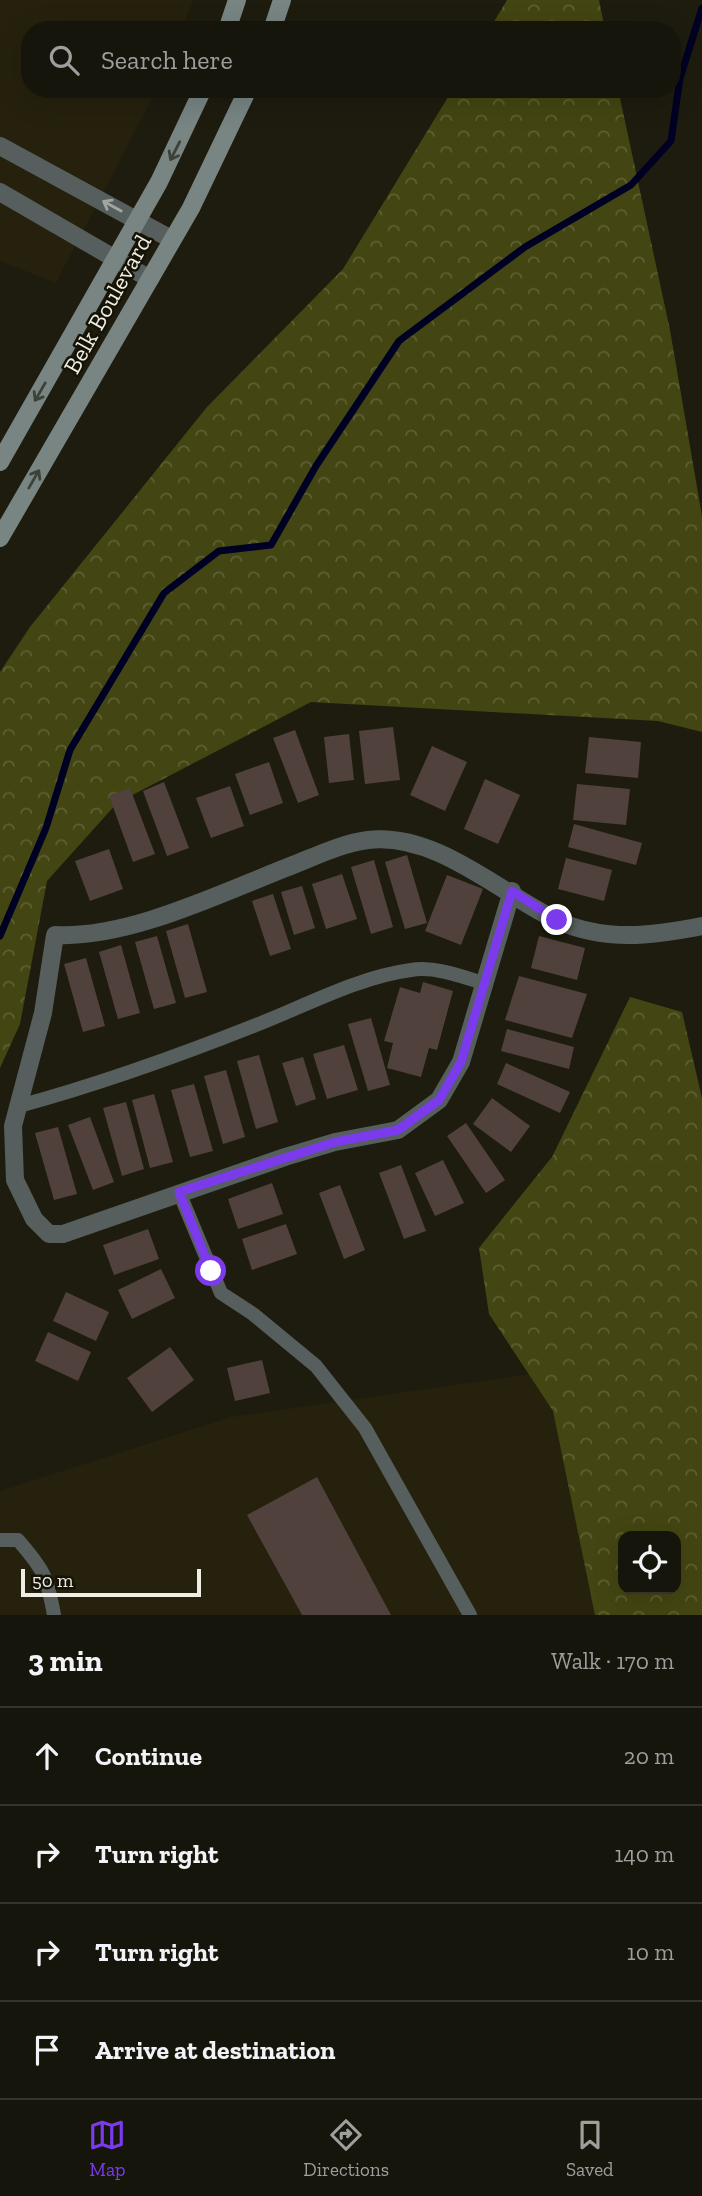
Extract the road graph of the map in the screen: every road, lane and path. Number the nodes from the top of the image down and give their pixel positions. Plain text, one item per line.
1 (237, 0) edge
2 (282, 0) edge
3 (230, 21) edge
4 (275, 21) edge
5 (200, 98) edge
6 (244, 98) edge
7 (0, 146) edge
8 (0, 192) edge
9 (137, 220) junction
10 (171, 239) junction
11 (115, 259) junction
12 (150, 279) junction
13 (0, 462) edge
14 (0, 538) edge
15 (512, 891) junction
16 (702, 926) edge
17 (483, 983) junction
18 (19, 1105) junction
19 (179, 1192) junction
20 (0, 1540) edge
21 (54, 1615) edge
22 (470, 1615) edge

1 - 3 street
2 - 4 street
5 -> 9 street, Belk Boulevard
6 - 10 street, Belk Boulevard
9 -> 7 street
8 - 11 street
9 - 10 street
9 - 11 street, Belk Boulevard
10 - 12 street, Belk Boulevard
11 - 12 street
11 -> 13 street, Belk Boulevard
14 -> 12 street, Belk Boulevard
15 - 16 street
15 - 17 street
15 - 18 street
17 - 18 lane
17 - 19 street
18 - 19 street
19 - 22 lane
20 - 21 lane

